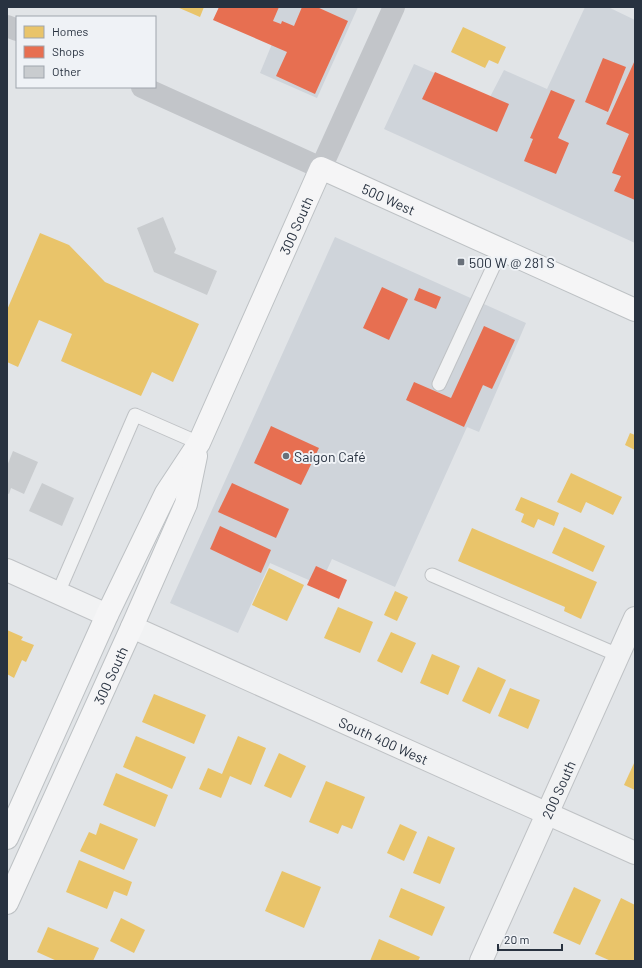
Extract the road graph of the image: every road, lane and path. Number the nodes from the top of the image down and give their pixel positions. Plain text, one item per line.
1 (392, 8) edge
2 (144, 88) edge
3 (321, 168) junction
4 (501, 250) junction
5 (635, 310) edge
6 (439, 384) dead end
7 (199, 443) junction
8 (7, 570) edge
9 (432, 575) dead end
10 (58, 593) junction
11 (107, 615) junction
12 (635, 618) edge
13 (132, 627) junction
14 (618, 655) junction
15 (547, 814) junction
16 (7, 838) edge
17 (635, 853) edge
18 (7, 903) edge
19 (481, 961) edge

1 - 3 main road, 300 South
2 - 3 main road, 500 West
3 - 4 main road, 500 West
3 - 7 main road, 300 South
4 - 5 main road, 500 West
4 - 6 lane
7 - 10 lane
7 - 11 main road, 300 South
7 - 13 main road, 300 South
8 - 10 street
9 - 14 lane
10 - 11 street
11 - 16 main road, 300 South
12 - 14 street, 200 South
13 - 15 street, South 400 West
13 - 18 main road, 300 South
14 - 15 street, 200 South
15 - 17 street, South 400 West
15 - 19 street, 200 South

